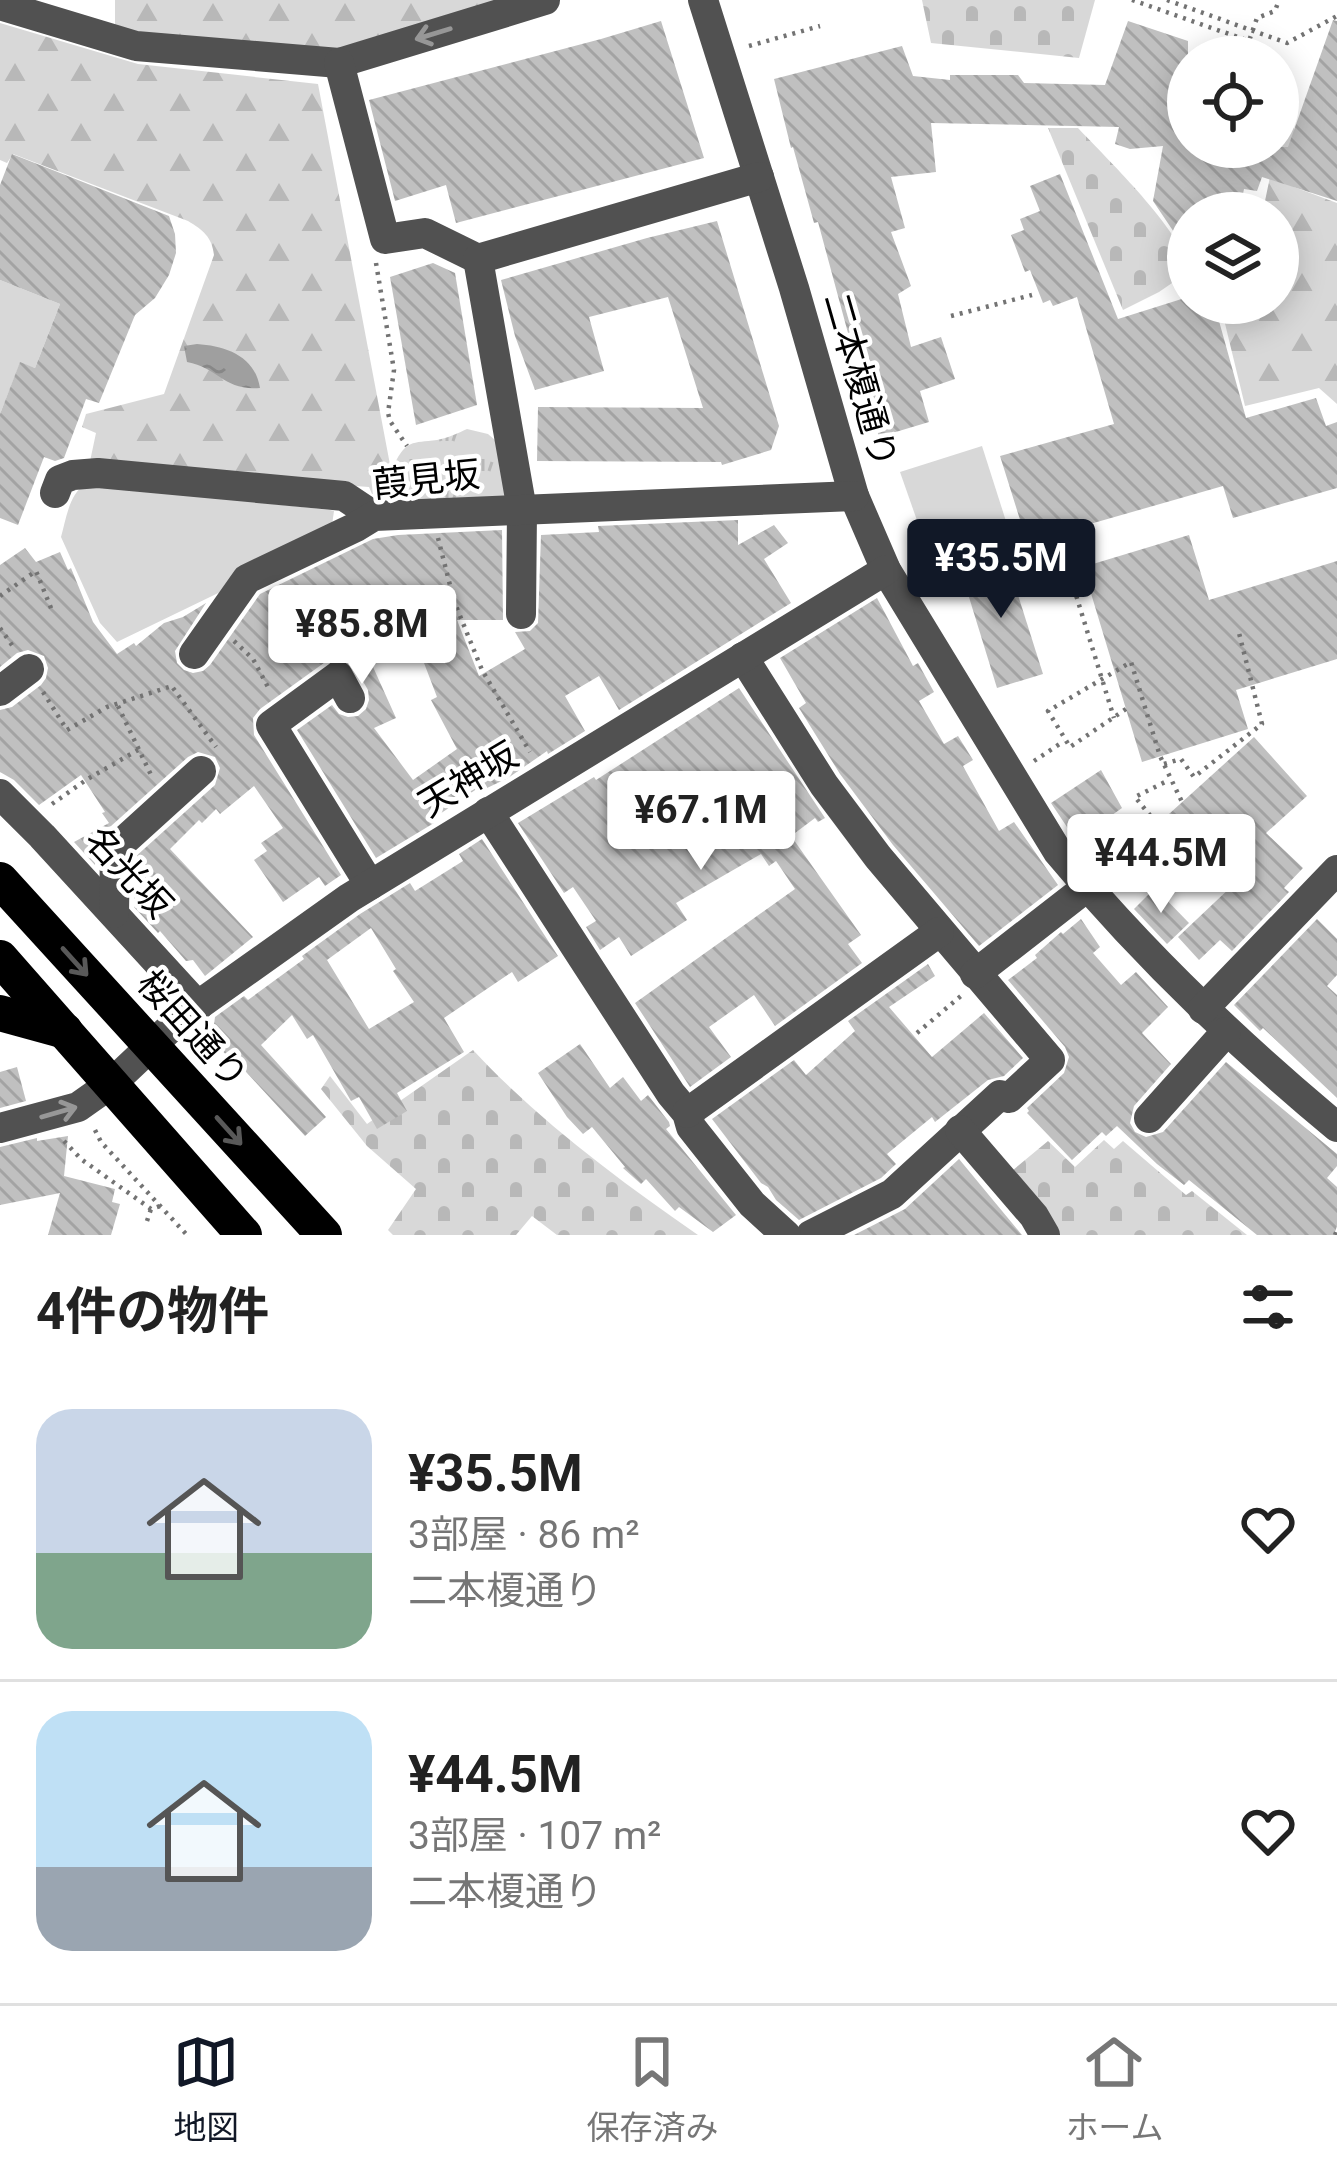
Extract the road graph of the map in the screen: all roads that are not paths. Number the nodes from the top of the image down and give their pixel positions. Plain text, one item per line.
1 (544, 0) edge
2 (703, 0) edge
3 (0, 5) edge
4 (339, 62) junction
5 (759, 177) junction
6 (478, 260) junction
7 (55, 493) dead end
8 (854, 496) junction
9 (522, 509) junction
10 (365, 522) junction
11 (886, 570) junction
12 (520, 614) dead end
13 (194, 654) dead end
14 (743, 657) junction
15 (29, 668) dead end
16 (0, 691) edge
17 (350, 698) dead end
18 (201, 770) road end
19 (0, 794) edge
20 (488, 812) junction
21 (1337, 870) edge
22 (0, 880) edge
23 (370, 885) junction
24 (1087, 887) junction
25 (114, 913) junction
26 (939, 932) junction
27 (0, 958) edge
28 (978, 977) junction
29 (198, 1006) junction
30 (1203, 1009) junction
31 (0, 1013) edge
32 (64, 1031) junction
33 (1226, 1032) junction
34 (150, 1045) junction
35 (112, 1084) junction
36 (687, 1113) junction
37 (1149, 1118) dead end
38 (1337, 1126) edge
39 (0, 1129) edge
40 (960, 1130) junction
41 (244, 1235) edge
42 (324, 1235) edge
43 (786, 1235) edge
44 (811, 1235) edge
45 (1046, 1235) edge

1 -> 4 street
2 - 5 street, 二本榎通り
3 - 4 street
4 - 6 street
5 - 6 street
5 - 8 street, 二本榎通り
6 - 9 street
7 - 10 street
8 - 9 street, 葭見坂
8 - 11 street, 二本榎通り
9 - 10 street, 葭見坂
9 - 12 street
10 - 13 street, 葭見坂
11 - 14 street, 天神坂
11 - 24 street, 二本榎通り
14 - 20 street, 天神坂
14 - 26 street
15 - 16 street
17 - 23 street
18 - 25 street
19 - 25 street, 名光坂
20 - 23 street, 天神坂
20 - 36 street
21 - 30 street
22 -> 34 highway, 桜田通り
23 - 29 street, 天神坂
24 - 28 street
24 - 30 street, 二本榎通り
25 - 29 street, 名光坂
26 - 28 street
26 - 36 street
27 - 32 highway
28 - 40 street
29 - 34 street, 天神坂
30 - 33 street, 二本榎通り
31 - 32 highway
32 - 35 highway
33 - 37 street
33 - 38 street, 二本榎通り
34 - 35 street, 天神坂
34 -> 42 highway, 桜田通り
39 -> 35 street, 天神坂
35 - 41 highway
36 - 43 street
40 - 44 street
40 - 45 street

